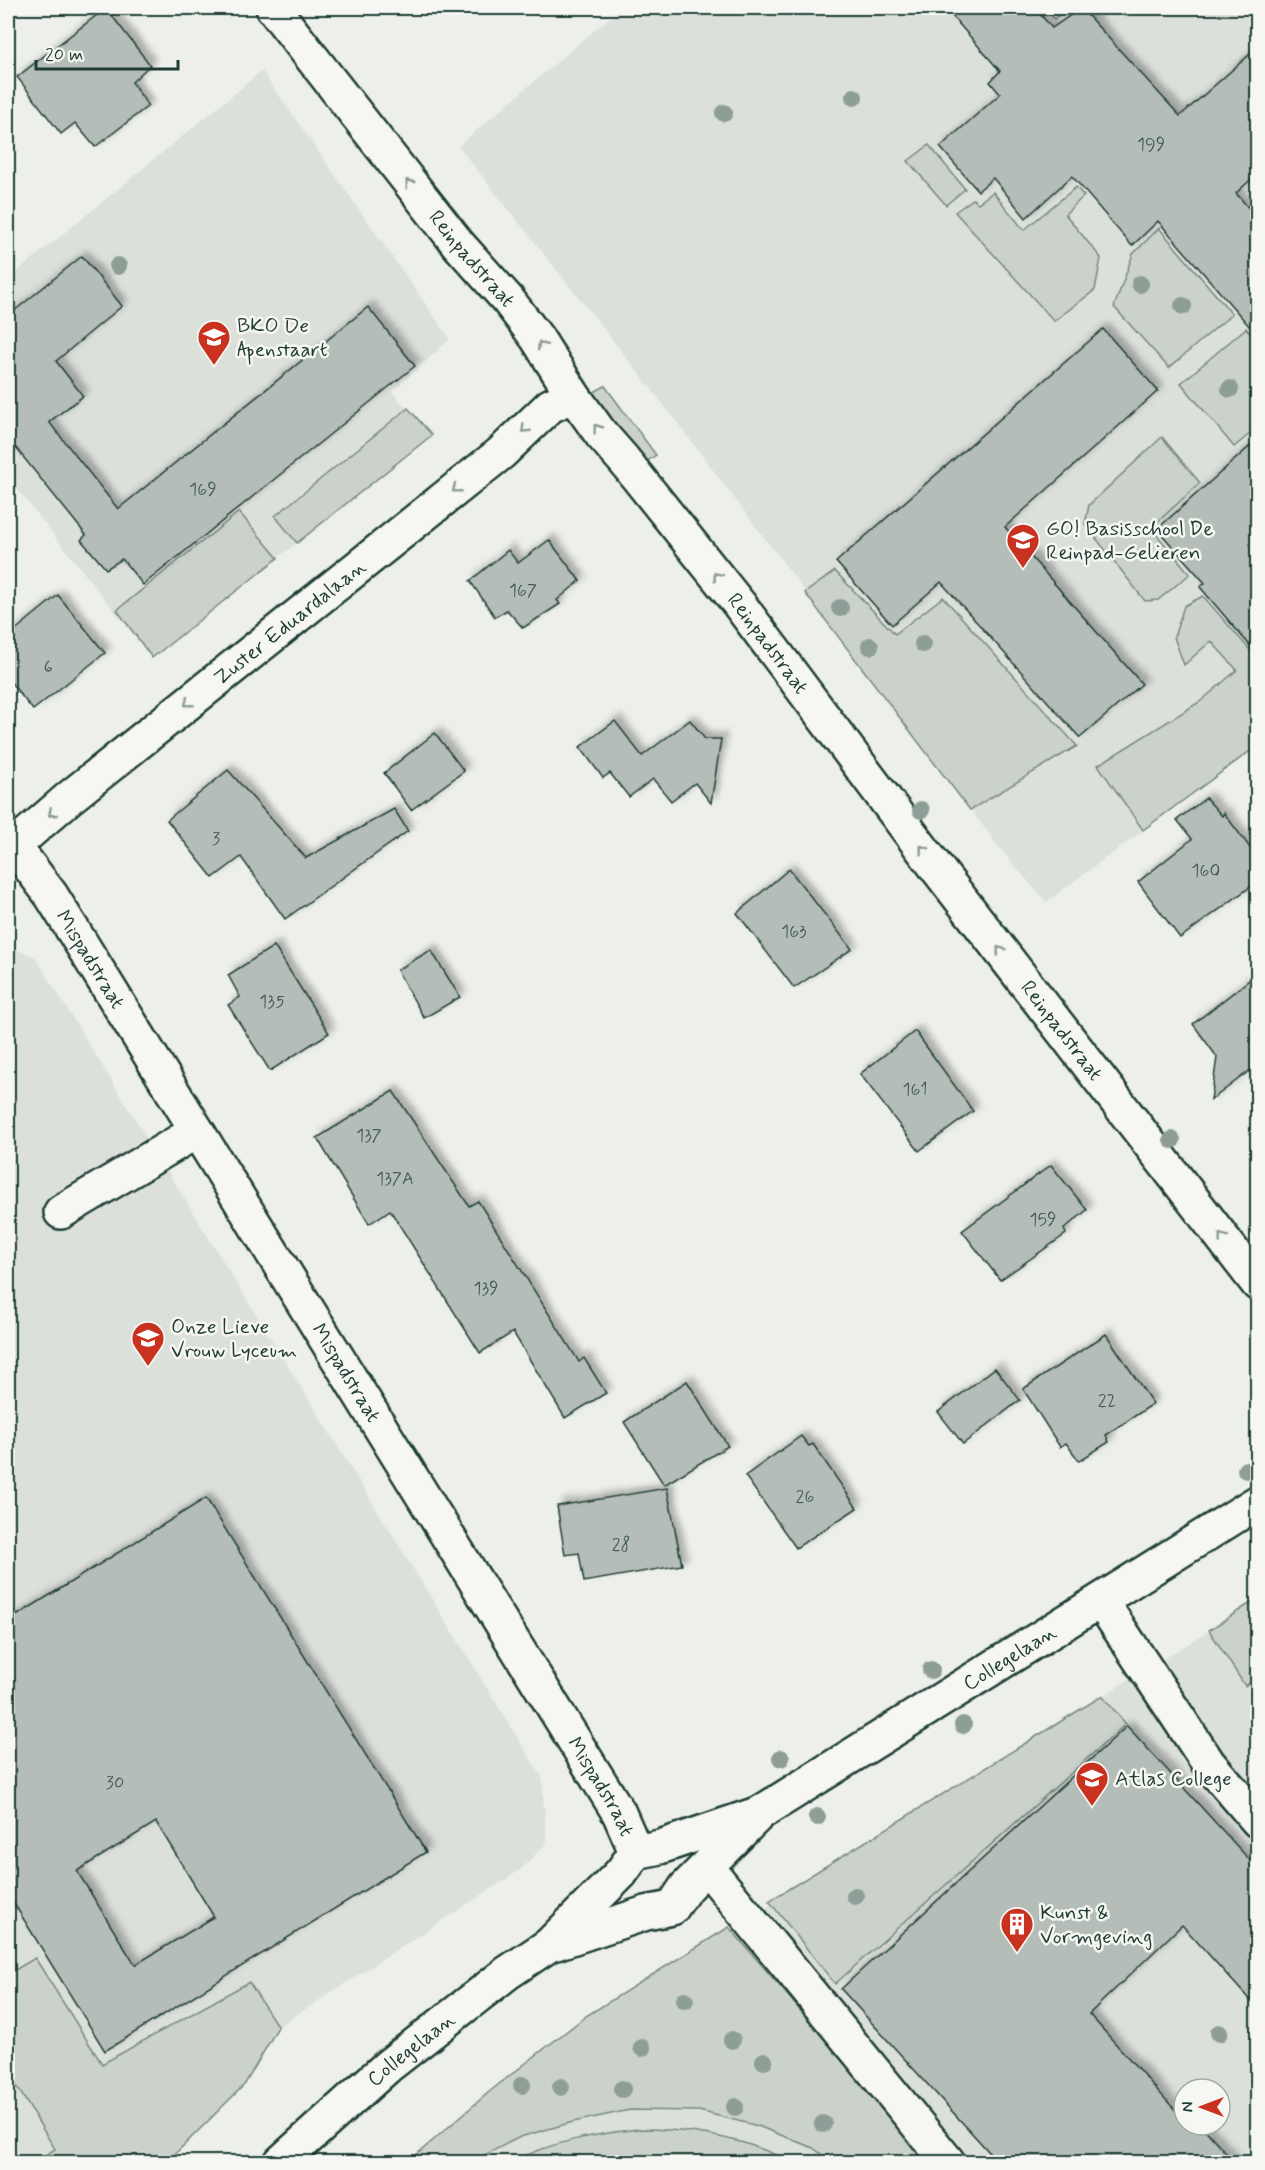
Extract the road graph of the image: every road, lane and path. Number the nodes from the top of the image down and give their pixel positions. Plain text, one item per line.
1 (273, 8) edge
2 (573, 395) junction
3 (10, 845) edge
4 (197, 1131) junction
5 (61, 1212) dead end
6 (1257, 1284) edge
7 (1257, 1502) edge
8 (1101, 1601) junction
9 (760, 1813) junction
10 (1257, 1821) edge
11 (639, 1857) junction
12 (697, 1877) junction
13 (646, 1913) junction
14 (549, 1945) junction
15 (281, 2163) edge
16 (948, 2163) edge

2 -> 1 street, Reinpadstraat
2 -> 3 street, Zuster Eduardalaan
6 -> 2 street, Reinpadstraat
3 - 4 street, Mispadstraat
4 - 5 street
4 - 11 street, Mispadstraat
7 - 8 street, Collegelaan
8 - 9 street, Collegelaan
8 - 10 street
9 - 11 street, Collegelaan
9 - 12 street, Collegelaan
11 - 12 street
11 - 13 street
11 - 14 street, Collegelaan
12 - 13 street, Collegelaan
12 - 16 street
13 - 14 street, Collegelaan
14 - 15 street, Collegelaan

